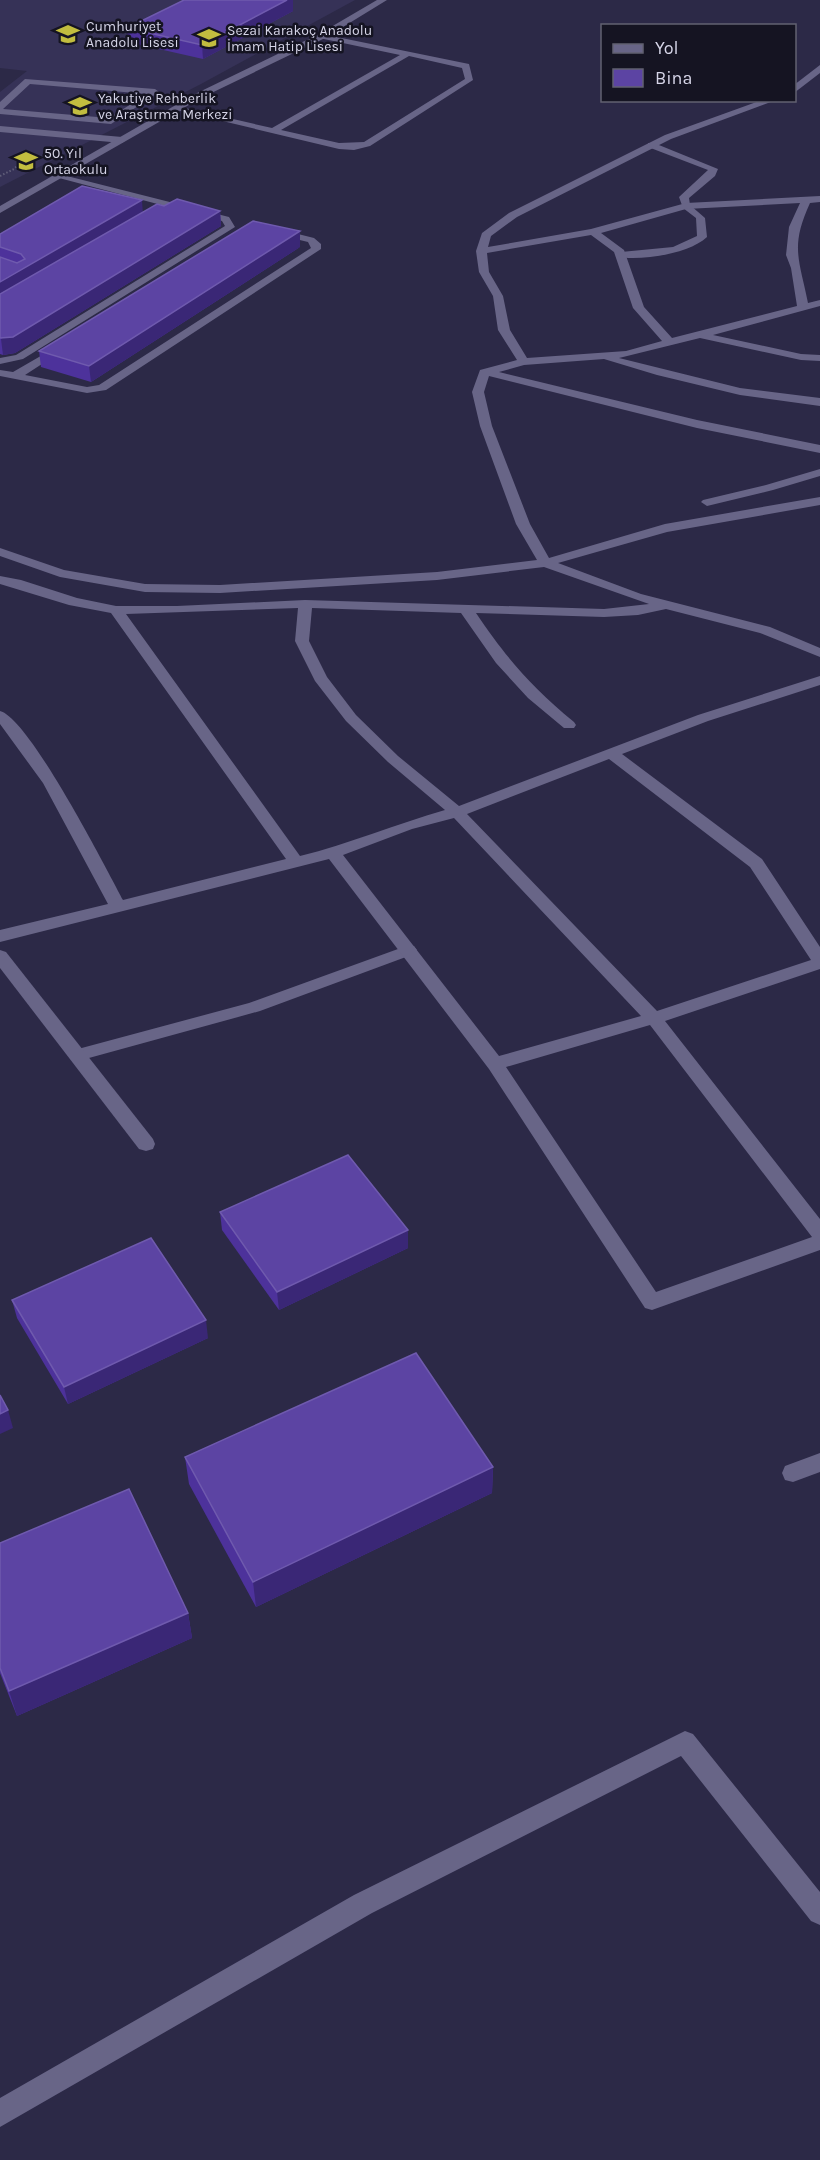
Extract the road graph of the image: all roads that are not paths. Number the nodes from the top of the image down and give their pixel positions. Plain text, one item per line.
1 (383, 0) edge
2 (322, 36) junction
3 (409, 53) junction
4 (820, 68) edge
5 (796, 89) edge
6 (767, 102) edge
7 (0, 109) edge
8 (176, 109) junction
9 (68, 118) junction
10 (0, 129) edge
11 (273, 131) junction
12 (50, 133) junction
13 (122, 140) junction
14 (651, 145) junction
15 (62, 176) junction
16 (820, 199) edge
17 (806, 201) junction
18 (172, 205) junction
19 (686, 206) junction
20 (0, 210) edge
21 (162, 211) edge
22 (267, 229) edge
23 (593, 232) junction
24 (481, 251) junction
25 (621, 255) junction
26 (820, 303) edge
27 (803, 308) junction
28 (699, 335) junction
29 (670, 343) junction
30 (64, 346) edge
31 (599, 356) junction
32 (820, 358) edge
33 (0, 360) edge
34 (524, 362) junction
35 (484, 372) junction
36 (0, 373) edge
37 (15, 376) junction
38 (820, 402) edge
39 (820, 449) edge
40 (820, 472) edge
41 (820, 501) edge
42 (707, 502) dead end
43 (0, 552) edge
44 (545, 563) junction
45 (0, 580) edge
46 (305, 604) junction
47 (665, 605) junction
48 (116, 610) junction
49 (467, 611) junction
50 (818, 650) edge
51 (820, 680) edge
52 (0, 715) edge
53 (569, 725) dead end
54 (611, 753) junction
55 (458, 812) junction
56 (333, 853) junction
57 (296, 862) junction
58 (118, 907) junction
59 (0, 936) edge
60 (409, 950) junction
61 (0, 956) edge
62 (820, 961) edge
63 (654, 1018) junction
64 (78, 1055) junction
65 (495, 1064) junction
66 (146, 1144) dead end
67 (820, 1233) edge
68 (820, 1242) edge
69 (820, 1462) edge
70 (793, 1473) dead end
71 (820, 1912) edge
72 (0, 2113) edge

1 - 2 street
2 - 3 lane
2 - 8 street
3 - 11 lane
3 - 11 lane
4 - 5 street
6 - 14 street
7 - 9 lane
7 - 9 lane
8 - 11 lane
8 - 13 street
9 - 12 lane
10 - 12 lane
12 - 13 lane
13 - 15 street
14 - 19 lane
14 - 24 street
15 - 18 lane
15 - 20 street
16 - 17 street
17 - 19 street
17 - 27 street
18 - 21 lane
18 - 33 lane
19 - 23 street
19 - 25 lane
22 - 37 lane
23 - 24 street
23 - 25 street
24 - 34 street
25 - 29 street
26 - 27 street
27 - 28 street
28 - 29 street
28 - 32 street
29 - 31 street
30 - 37 lane
31 - 34 street
31 - 38 street
34 - 35 street
35 - 39 street
35 - 44 street
36 - 37 lane
40 - 42 lane
41 - 44 street
43 - 44 street
44 - 47 street
45 - 48 street
46 - 48 street
46 - 49 street
46 - 55 street
47 - 49 street
47 - 50 street
48 - 57 street
49 - 53 street
51 - 54 street
52 - 58 street
54 - 55 street
54 - 62 street
55 - 56 street
55 - 63 street
56 - 57 street
56 - 60 street
57 - 58 street
58 - 59 street
60 - 64 lane
60 - 65 street
61 - 64 street
62 - 63 street
63 - 65 street
63 - 67 street
64 - 66 street
65 - 68 street
69 - 70 street
71 - 72 street

